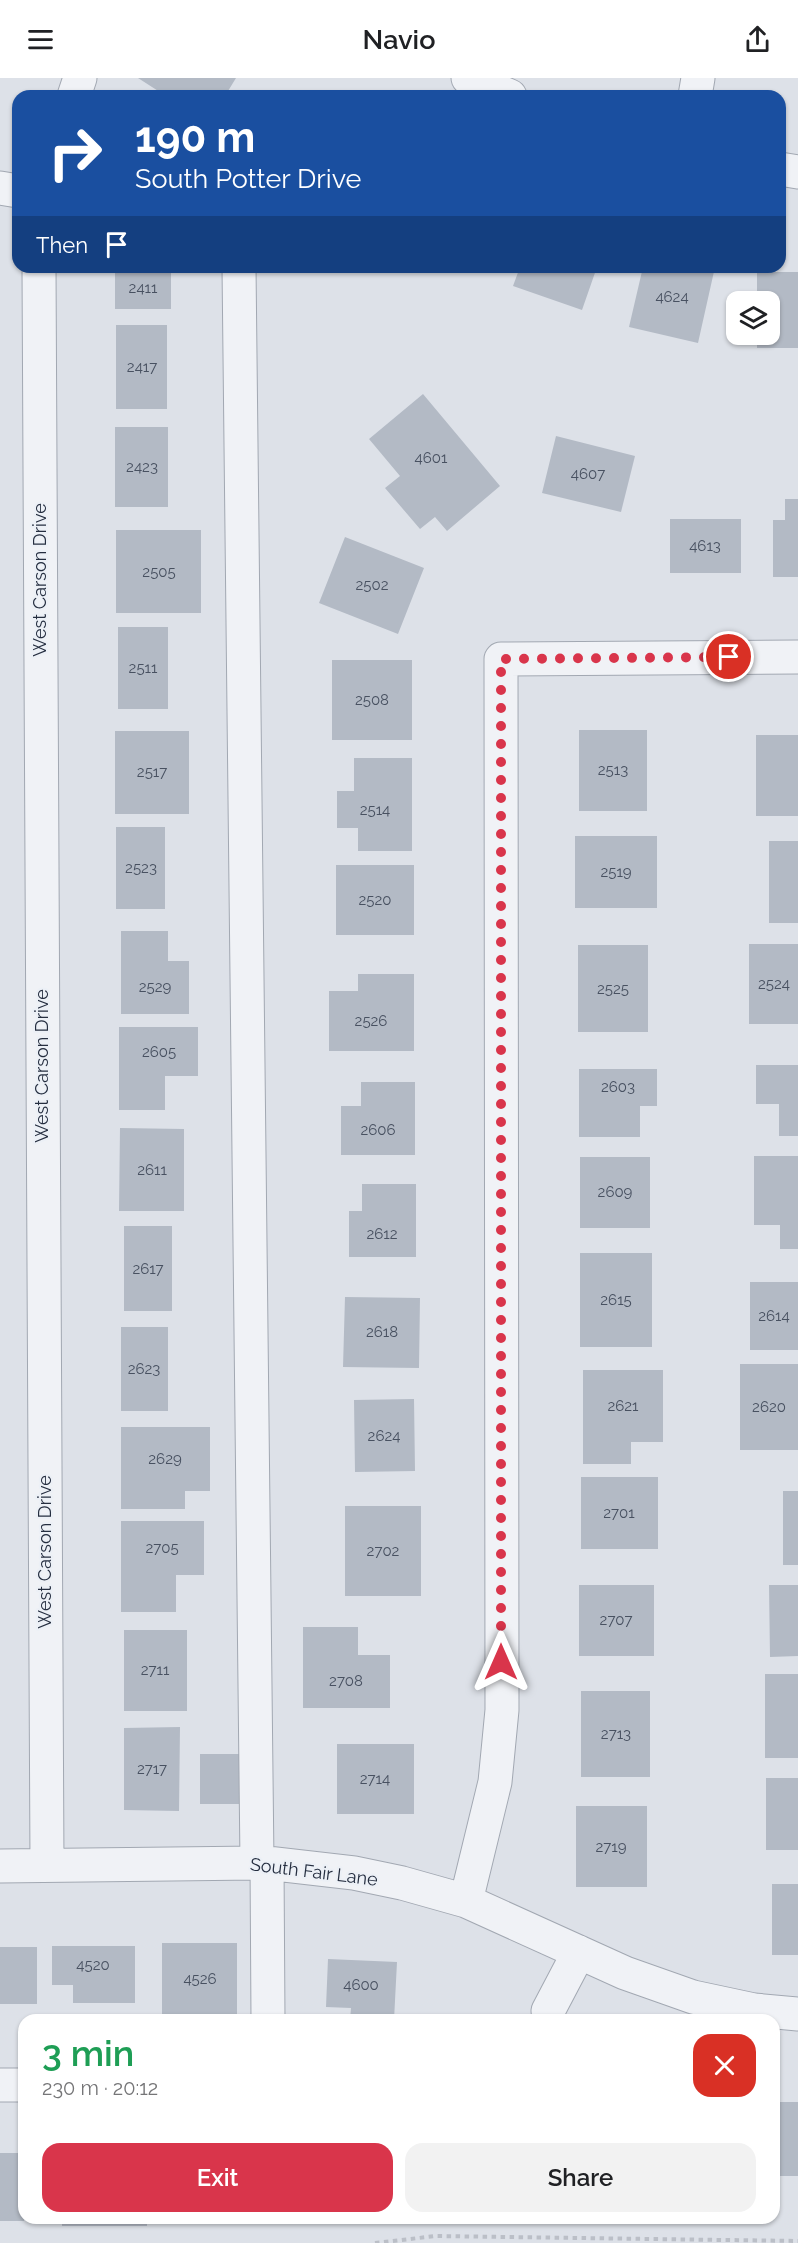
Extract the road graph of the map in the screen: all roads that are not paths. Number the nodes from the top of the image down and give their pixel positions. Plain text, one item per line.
1 (468, 78) edge
2 (496, 90) edge
3 (39, 273) edge
4 (239, 273) edge
5 (798, 657) edge
6 (262, 1863) junction
7 (0, 1866) edge
8 (47, 1866) junction
9 (466, 1901) junction
10 (579, 1952) junction
11 (548, 2011) dead end
12 (268, 2014) edge
13 (798, 2014) edge
14 (0, 2085) edge
15 (18, 2085) edge

1 - 2 street
3 - 8 street, West Carson Drive
4 - 6 street
5 - 9 street
6 - 8 street, South Fair Lane
6 - 9 street, South Fair Lane
6 - 12 street
7 - 8 street, South Fair Lane
9 - 10 street, South Fair Lane
10 - 11 street
10 - 13 street, South Fair Lane
14 - 15 street

